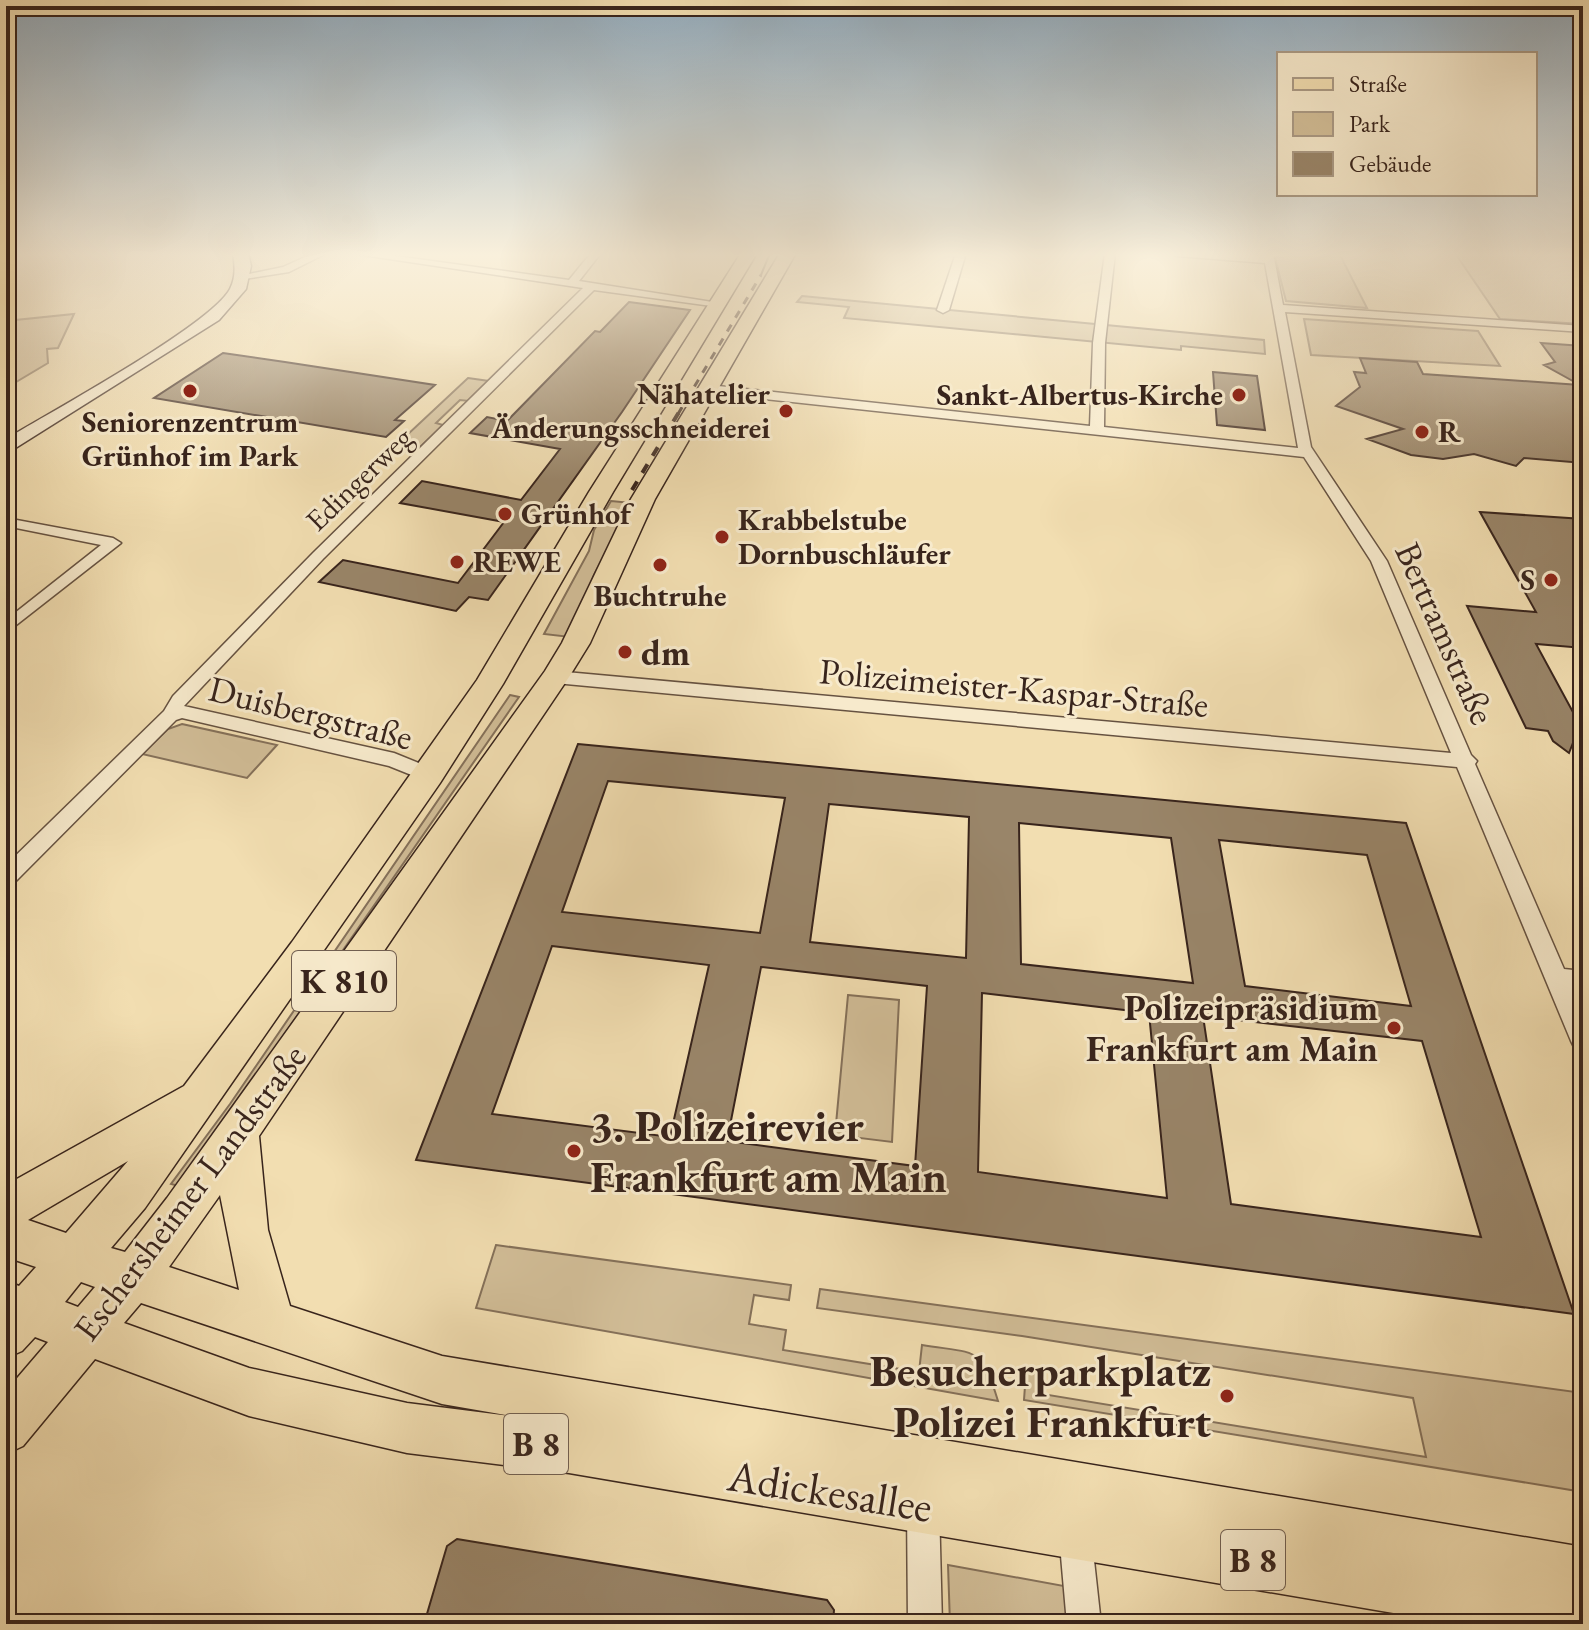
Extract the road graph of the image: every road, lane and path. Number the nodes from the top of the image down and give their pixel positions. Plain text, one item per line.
1 (196, 329) edge
2 (548, 329) edge
3 (703, 329) edge
4 (744, 329) edge
5 (1101, 329) edge
6 (1282, 329) edge
7 (709, 389) junction
8 (1097, 430) junction
9 (6, 448) edge
10 (1306, 453) junction
11 (6, 522) edge
12 (6, 628) edge
13 (521, 674) junction
14 (170, 715) junction
15 (1467, 761) junction
16 (414, 769) junction
17 (6, 878) edge
18 (1557, 978) junction
19 (1583, 981) edge
20 (1583, 1041) edge
21 (200, 1096) junction
22 (239, 1130) junction
23 (6, 1209) edge
24 (6, 1235) edge
25 (74, 1259) junction
26 (131, 1280) junction
27 (13, 1317) edge
28 (275, 1327) junction
29 (86, 1334) junction
30 (6, 1429) edge
31 (923, 1506) junction
32 (1074, 1530) junction
33 (1583, 1574) edge
34 (1486, 1612) edge
35 (1583, 1618) edge
36 (925, 1624) edge
37 (1084, 1624) edge

1 - 9 main road
2 - 14 street, Edingerweg
3 - 13 main road, Eschersheimer Landstraße / K 810
4 - 7 main road, Eschersheimer Landstraße / K 810
5 - 8 street
6 - 10 street, Bertramstraße
7 - 8 street
7 - 13 main road, Eschersheimer Landstraße / K 810
8 - 10 street
10 - 15 street, Bertramstraße
11 - 12 street
13 - 15 street, Polizeimeister-Kaspar-Straße
13 - 16 main road, Eschersheimer Landstraße / K 810
13 - 22 main road, Eschersheimer Landstraße / K 810
14 - 16 street, Duisbergstraße
14 - 17 street, Duisbergstraße
15 - 18 street, Bertramstraße
16 - 21 main road, Eschersheimer Landstraße / K 810
18 - 19 street
18 - 20 street, Bertramstraße
21 - 23 main road
21 - 25 main road, Eschersheimer Landstraße / K 810
22 - 26 main road, Eschersheimer Landstraße / K 810
22 - 28 main road
24 - 25 main road, B 8
25 - 26 main road, B 8
25 - 27 main road, Eschersheimer Landstraße
26 - 28 main road, Adickesallee / B 8
26 - 29 main road, Eschersheimer Landstraße
27 - 29 main road, B 8
28 - 33 main road, Adickesallee / B 8
29 - 30 main road, Eschersheimer Landstraße
29 - 31 main road, Adickesallee / B 8
31 - 32 main road, Adickesallee / B 8
31 - 36 street
32 - 34 main road, Adickesallee / B 8
32 - 37 street
34 - 35 main road, Adickesallee / B 8

